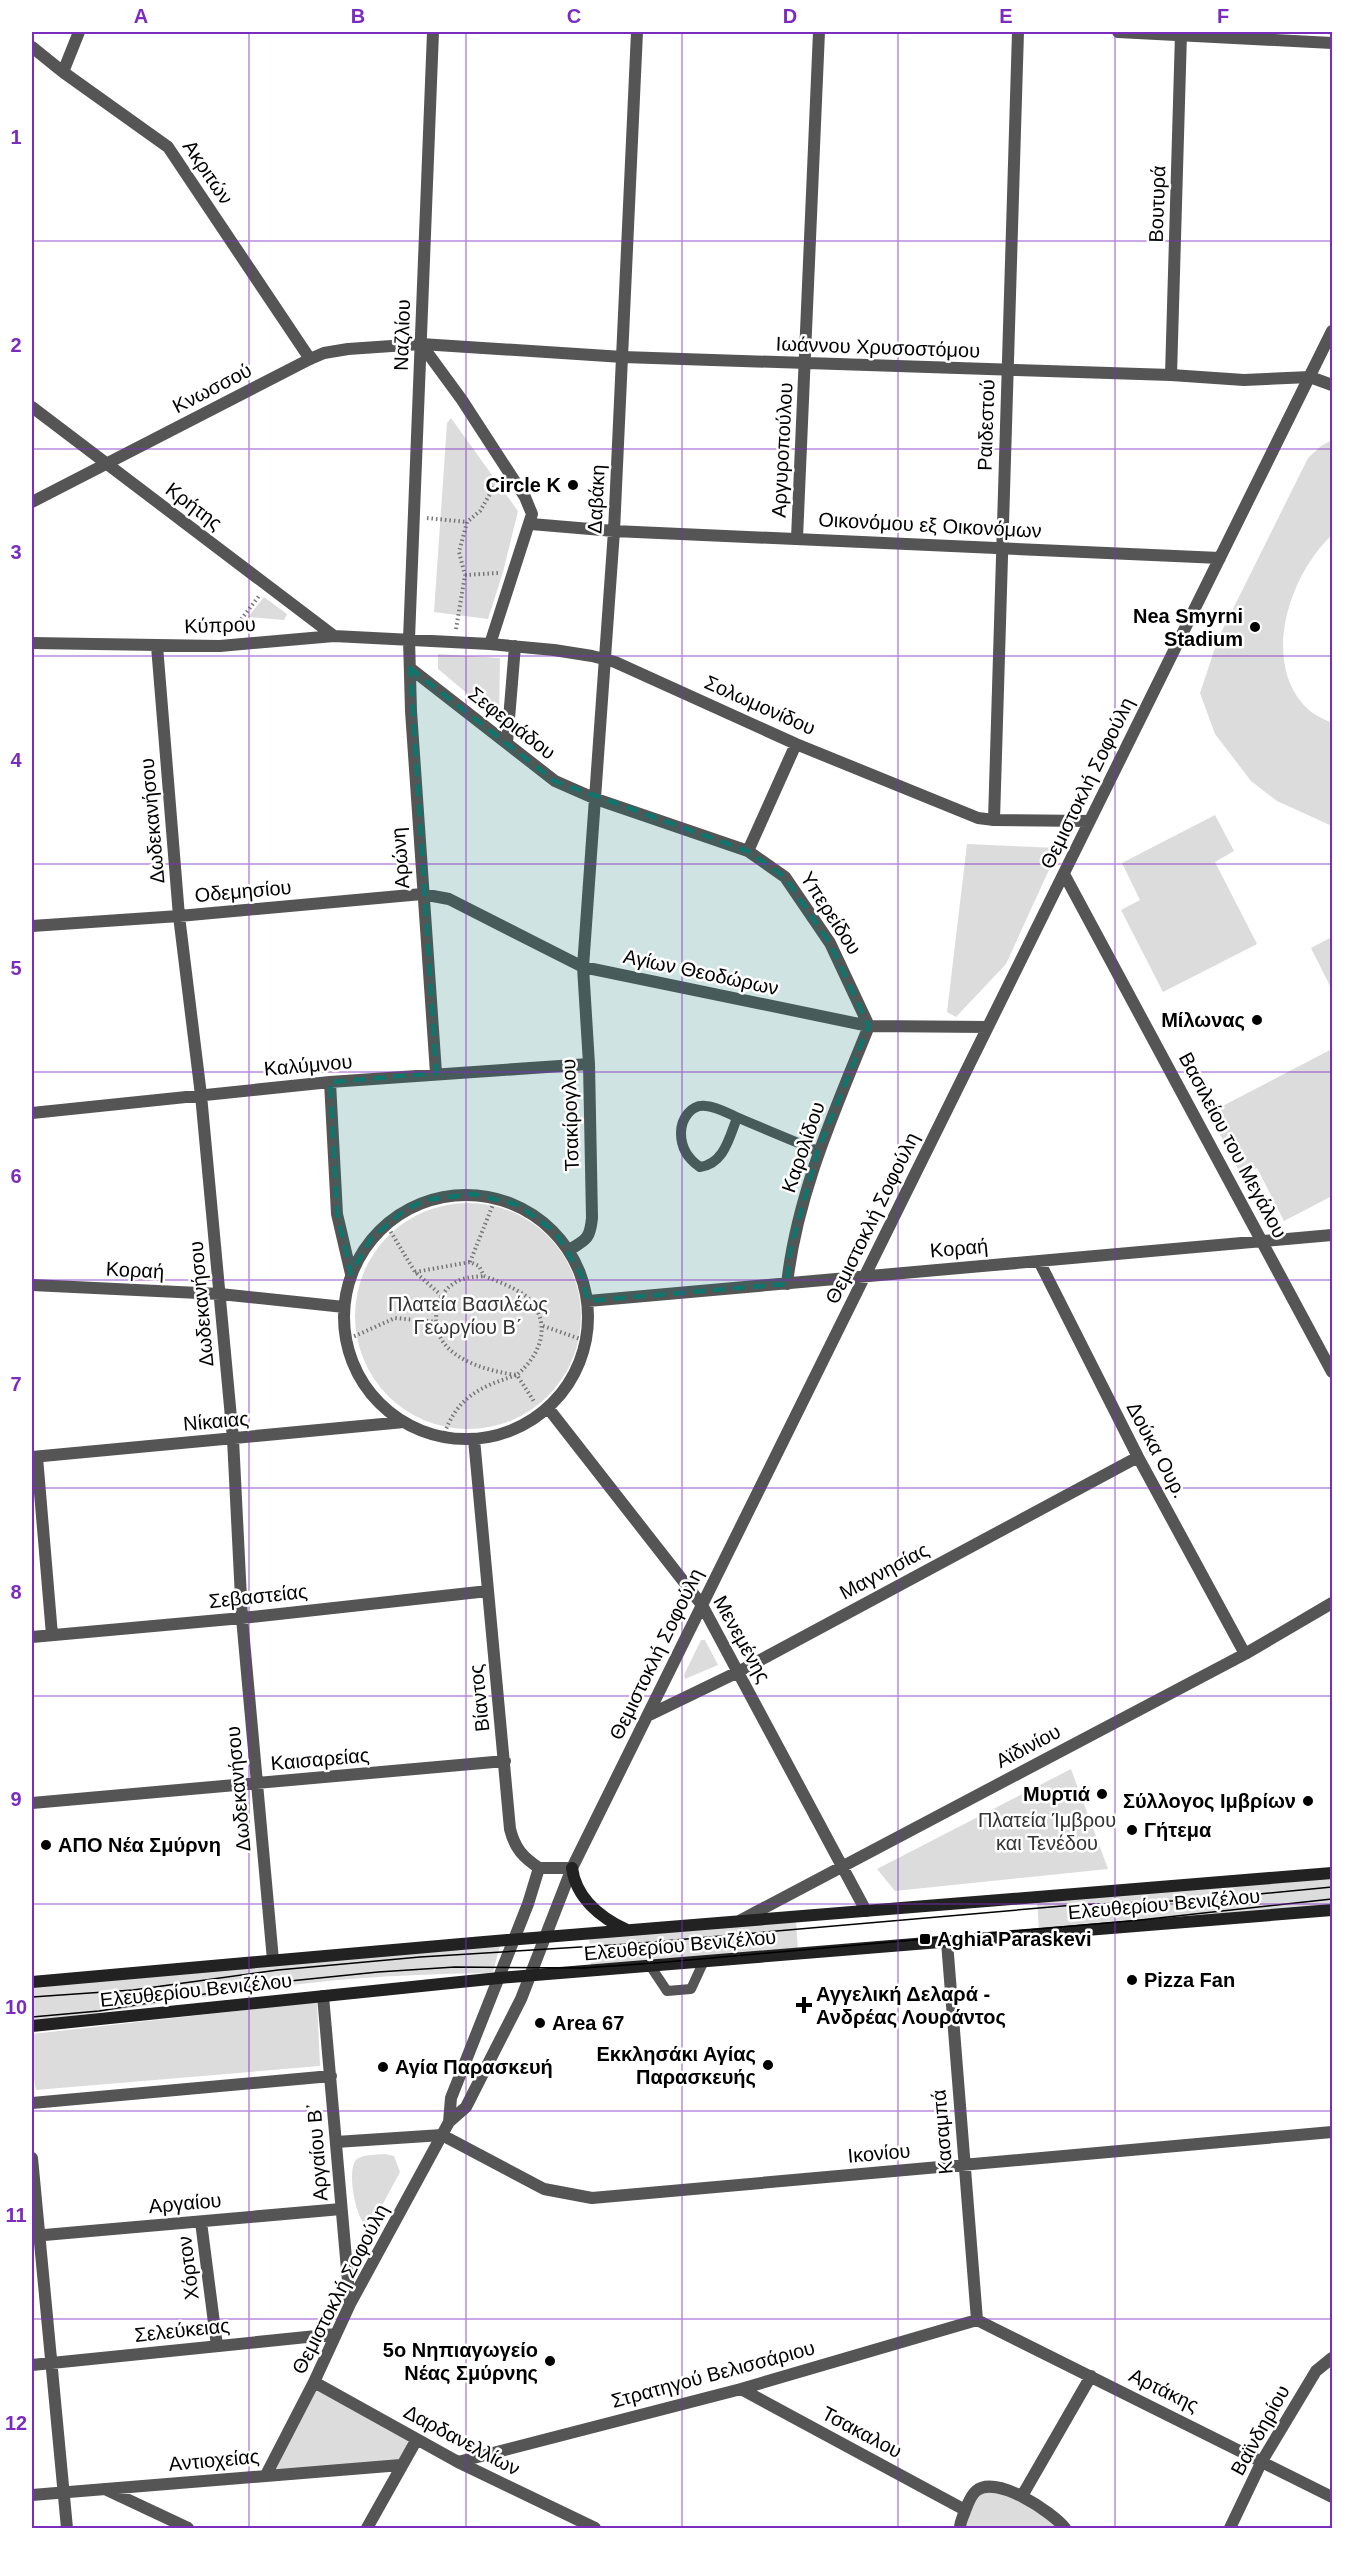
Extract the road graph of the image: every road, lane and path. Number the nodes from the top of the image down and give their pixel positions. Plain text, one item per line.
1 (79, 32) edge
2 (433, 32) edge
3 (637, 32) edge
4 (819, 32) edge
5 (1018, 32) edge
6 (1118, 32) edge
7 (1181, 34) junction
8 (1332, 42) edge
9 (32, 47) edge
10 (63, 72) junction
11 (1332, 331) edge
12 (421, 344) junction
13 (623, 357) junction
14 (310, 359) junction
15 (806, 364) junction
16 (1007, 371) junction
17 (1171, 375) junction
18 (1310, 377) junction
19 (1332, 385) edge
20 (32, 407) edge
21 (107, 465) junction
22 (509, 472) junction
23 (32, 502) edge
24 (414, 518) junction
25 (467, 522) junction
26 (531, 524) junction
27 (614, 531) junction
28 (797, 538) junction
29 (1001, 549) junction
30 (1220, 558) junction
31 (514, 574) junction
32 (465, 575) junction
33 (267, 585) junction
34 (334, 636) junction
35 (410, 639) junction
36 (455, 642) junction
37 (32, 644) edge
38 (490, 644) junction
39 (156, 646) junction
40 (220, 646) junction
41 (515, 646) junction
42 (606, 660) junction
43 (410, 668) junction
44 (507, 743) junction
45 (796, 744) junction
46 (596, 799) junction
47 (994, 820) junction
48 (1090, 821) junction
49 (748, 851) junction
50 (1064, 873) junction
51 (422, 894) junction
52 (179, 916) junction
53 (32, 926) edge
54 (583, 967) junction
55 (868, 1026) junction
56 (988, 1027) junction
57 (589, 1064) junction
58 (436, 1073) junction
59 (330, 1082) junction
60 (201, 1095) junction
61 (32, 1113) edge
62 (737, 1118) junction
63 (818, 1151) junction
64 (496, 1197) junction
65 (386, 1224) junction
66 (1332, 1235) edge
67 (1263, 1241) junction
68 (569, 1250) junction
69 (1039, 1261) junction
70 (470, 1262) junction
71 (415, 1272) junction
72 (351, 1274) junction
73 (865, 1275) junction
74 (484, 1276) junction
75 (787, 1284) junction
76 (32, 1285) edge
77 (220, 1294) junction
78 (442, 1296) junction
79 (588, 1301) junction
80 (344, 1307) junction
81 (437, 1322) junction
82 (543, 1326) junction
83 (346, 1340) junction
84 (586, 1341) junction
85 (1332, 1372) edge
86 (517, 1375) junction
87 (545, 1411) junction
88 (404, 1422) junction
89 (443, 1437) junction
90 (233, 1439) junction
91 (474, 1439) junction
92 (34, 1457) edge
93 (1138, 1457) junction
94 (488, 1591) junction
95 (1332, 1603) edge
96 (702, 1605) junction
97 (242, 1618) junction
98 (52, 1635) junction
99 (32, 1637) edge
100 (1245, 1654) junction
101 (738, 1672) junction
102 (647, 1716) junction
103 (505, 1761) junction
104 (257, 1785) junction
105 (32, 1803) edge
106 (843, 1865) junction
107 (539, 1868) junction
108 (572, 1868) junction
109 (1332, 1873) edge
110 (1332, 1910) edge
111 (867, 1911) junction
112 (741, 1921) junction
113 (628, 1930) junction
114 (545, 1935) junction
115 (515, 1937) junction
116 (946, 1942) junction
117 (273, 1960) junction
118 (703, 1963) junction
119 (651, 1967) junction
120 (530, 1977) junction
121 (499, 1978) junction
122 (32, 1982) edge
123 (323, 1996) junction
124 (32, 2026) edge
125 (331, 2076) junction
126 (32, 2103) edge
127 (449, 2121) junction
128 (1332, 2132) edge
129 (442, 2135) junction
130 (336, 2142) junction
131 (32, 2158) edge
132 (964, 2166) junction
133 (341, 2209) junction
134 (201, 2222) junction
135 (35, 2236) edge
136 (350, 2304) junction
137 (977, 2319) junction
138 (336, 2334) junction
139 (217, 2346) junction
140 (1332, 2358) edge
141 (51, 2363) junction
142 (32, 2365) edge
143 (1091, 2376) junction
144 (314, 2382) junction
145 (741, 2389) junction
146 (417, 2439) junction
147 (1262, 2461) junction
148 (458, 2462) junction
149 (401, 2465) junction
150 (266, 2475) junction
151 (104, 2489) junction
152 (63, 2492) junction
153 (32, 2495) edge
154 (1022, 2496) junction
155 (1332, 2497) edge
156 (965, 2510) junction
157 (67, 2529) edge
158 (188, 2529) edge
159 (367, 2529) edge
160 (595, 2529) edge
161 (960, 2529) edge
162 (1065, 2529) edge
163 (1230, 2529) edge

1 - 10 street
2 - 12 street, Ναζλίου
3 - 13 street, Δαβάκη
4 - 15 street, Αργυροπούλου
5 - 16 street, Ραιδεστού
6 - 7 street
7 - 8 street
7 - 17 street, Βουτυρά
9 - 10 street, Ακριτών
10 - 14 street, Ακριτών
11 - 18 street, Θεμιστοκλή Σοφούλη
12 - 13 street, Ιωάννου Χρυσοστόμου
12 - 14 street, Κνωσσού
12 - 22 street
12 - 24 street, Ναζλίου
13 - 15 street, Ιωάννου Χρυσοστόμου
13 - 27 street, Δαβάκη
14 - 21 street, Κνωσσού
15 - 16 street, Ιωάννου Χρυσοστόμου
15 - 28 street, Αργυροπούλου
16 - 17 street, Ιωάννου Χρυσοστόμου
16 - 29 street, Ραιδεστού
17 - 18 street, Ιωάννου Χρυσοστόμου
18 - 19 street, Ιωάννου Χρυσοστόμου
18 - 30 street, Θεμιστοκλή Σοφούλη
20 - 21 street, Κρήτης
21 - 23 street, Κνωσσού
21 - 33 street, Κρήτης
22 - 25 path
22 - 26 street
24 - 25 path
24 - 35 street, Ναζλίου
25 - 32 path
26 - 27 street, Οικονόμου εξ Οικονόμων
26 - 31 street
27 - 28 street, Οικονόμου εξ Οικονόμων
27 - 42 street, Δαβάκη
28 - 29 street, Οικονόμου εξ Οικονόμων
29 - 30 street, Οικονόμου εξ Οικονόμων
29 - 47 street, Ραιδεστού
30 - 48 street, Θεμιστοκλή Σοφούλη
31 - 32 path
31 - 38 street
32 - 36 path
33 - 34 street, Κρήτης
33 - 40 path
34 - 35 street, Κύπρου
34 - 40 street, Κύπρου
35 - 36 street, Σολωμονίδου
35 - 43 street, Αρώνη
36 - 38 street, Σολωμονίδου
37 - 39 street, Κύπρου
38 - 41 street, Σολωμονίδου
39 - 40 street, Κύπρου
39 - 52 street, Δωδεκανήσου
41 - 42 street, Σολωμονίδου
41 - 44 street
42 - 45 street, Σολωμονίδου
42 - 46 street, Δαβάκη
43 - 44 street, Σεφεριάδου
43 - 51 street, Αρώνη
44 - 46 street, Σεφεριάδου
45 - 47 street, Σολωμονίδου
45 - 49 street
46 - 49 street, Υπερείδου
46 - 54 street, Δαβάκη
47 - 48 street, Σολωμονίδου
48 - 50 street, Θεμιστοκλή Σοφούλη
49 - 55 street, Υπερείδου
50 - 56 street, Θεμιστοκλή Σοφούλη
50 - 67 street, Βασιλείου του Μεγάλου
51 - 52 street, Οδεμησίου
51 - 54 street, Αγίων Θεοδώρων
51 - 58 street, Αρώνη
52 - 53 street, Οδεμησίου
52 - 60 street, Δωδεκανήσου
54 - 55 street, Αγίων Θεοδώρων
54 - 57 street, Τσακίρογλου
55 - 56 street, Αγίων Θεοδώρων
55 - 63 street, Καρολίδου
56 - 73 street, Θεμιστοκλή Σοφούλη
57 - 58 street, Καλύμνου
57 - 68 street, Τσακίρογλου
58 - 59 street, Καλύμνου
59 - 60 street, Καλύμνου
59 - 72 street
60 - 61 street, Καλύμνου
60 - 77 street, Δωδεκανήσου
62 - 62 lane
62 - 63 lane
63 - 75 street, Καρολίδου
64 - 65 street
64 - 68 street
64 - 70 path
65 - 71 path
65 - 72 street
66 - 67 street, Κοραή
67 - 69 street, Κοραή
67 - 85 street, Βασιλείου του Μεγάλου
68 - 79 street
69 - 73 street, Κοραή
69 - 93 street, Δούκα Ουρ.
70 - 71 path
70 - 74 path
71 - 78 path
72 - 80 street
73 - 75 street, Κοραή
73 - 96 street, Θεμιστοκλή Σοφούλη
74 - 78 path
74 - 82 path
75 - 79 street, Κοραή
76 - 77 street, Κοραή
77 - 80 street, Κοραή
77 - 90 street, Δωδεκανήσου
78 - 81 path
79 - 84 street
80 - 83 street
81 - 83 path
81 - 86 path
82 - 84 path
82 - 86 path
83 - 88 street
84 - 87 street
86 - 87 path
86 - 89 path
87 - 91 street
87 - 96 street, Μενεμένης
88 - 89 street
88 - 90 street, Νίκαιας
89 - 91 street
90 - 92 street, Νίκαιας
90 - 97 street, Δωδεκανήσου
91 - 94 street, Βίαντος
92 - 98 street
93 - 100 street, Δούκα Ουρ.
93 - 101 street, Μαγνησίας
94 - 97 street, Σεβαστείας
94 - 103 street, Βίαντος
95 - 100 street, Αϊδινίου
96 - 101 street, Μενεμένης
96 - 102 street, Θεμιστοκλή Σοφούλη
97 - 98 street, Σεβαστείας
97 - 104 street, Δωδεκανήσου
98 - 99 street, Σεβαστείας
100 - 106 street, Αϊδινίου
101 - 102 street, Μαγνησίας
101 - 106 street, Μενεμένης
102 - 108 street, Θεμιστοκλή Σοφούλη
103 - 104 street, Καισαρείας
103 - 107 street, Βίαντος
104 - 105 street, Καισαρείας
104 - 117 street, Δωδεκανήσου
106 - 111 street, Μενεμένης
106 - 112 street, Αϊδινίου
107 - 108 street
107 - 115 street
108 - 113 main road
108 - 114 street, Θεμιστοκλή Σοφούλη
109 - 111 main road, Ελευθερίου Βενιζέλου
110 - 116 main road, Ελευθερίου Βενιζέλου
111 - 112 main road, Ελευθερίου Βενιζέλου
112 - 113 main road, Ελευθερίου Βενιζέλου
113 - 114 main road, Ελευθερίου Βενιζέλου
114 - 115 main road, Ελευθερίου Βενιζέλου
114 - 120 street, Θεμιστοκλή Σοφούλη
115 - 117 main road, Ελευθερίου Βενιζέλου
115 - 121 street, Θεμιστοκλή Σοφούλη
116 - 118 main road, Ελευθερίου Βενιζέλου
116 - 132 street, Κασαμπά
117 - 122 main road, Ελευθερίου Βενιζέλου
118 - 119 main road, Ελευθερίου Βενιζέλου
118 - 119 lane
119 - 120 main road, Ελευθερίου Βενιζέλου
120 - 121 main road, Ελευθερίου Βενιζέλου
120 - 127 street, Θεμιστοκλή Σοφούλη
121 - 123 main road, Ελευθερίου Βενιζέλου
121 - 127 street, Θεμιστοκλή Σοφούλη
123 - 124 main road, Ελευθερίου Βενιζέλου
123 - 125 street, Αργαίου Β᾽
125 - 126 street
125 - 130 street, Αργαίου Β᾽
127 - 129 street, Θεμιστοκλή Σοφούλη
128 - 132 street, Ικονίου
129 - 130 street
129 - 132 street, Ικονίου
129 - 136 street, Θεμιστοκλή Σοφούλη
130 - 133 street, Αργαίου Β᾽
131 - 135 street
132 - 137 street, Κασαμπά
133 - 134 street, Αργαίου
133 - 136 street, Αργαίου Β᾽
134 - 135 street, Αργαίου
134 - 139 street, Χόρτον
135 - 141 street
136 - 138 street, Θεμιστοκλή Σοφούλη
137 - 143 street, Αρτάκης
137 - 145 street, Στρατηγού Βελισσάριου
138 - 139 street, Σελεύκειας
138 - 144 street, Θεμιστοκλή Σοφούλη
139 - 141 street, Σελεύκειας
140 - 147 street, Βαϊνδηρίου
141 - 142 street, Σελεύκειας
141 - 152 street
143 - 147 street, Αρτάκης
143 - 154 street
144 - 146 street, Δαρδανελλίων
144 - 150 street, Θεμιστοκλή Σοφούλη
145 - 148 street, Στρατηγού Βελισσάριου
145 - 156 street, Τσακαλου
146 - 148 street, Δαρδανελλίων
146 - 149 street
147 - 155 street, Αρτάκης
147 - 163 street, Βαϊνδηρίου
148 - 160 street, Δαρδανελλίων
149 - 150 street, Αντιοχείας
149 - 159 street
150 - 151 street, Αντιοχείας
151 - 152 street, Αντιοχείας
151 - 158 street
152 - 153 street, Αντιοχείας
152 - 157 street
154 - 156 street
154 - 162 street
156 - 161 street

